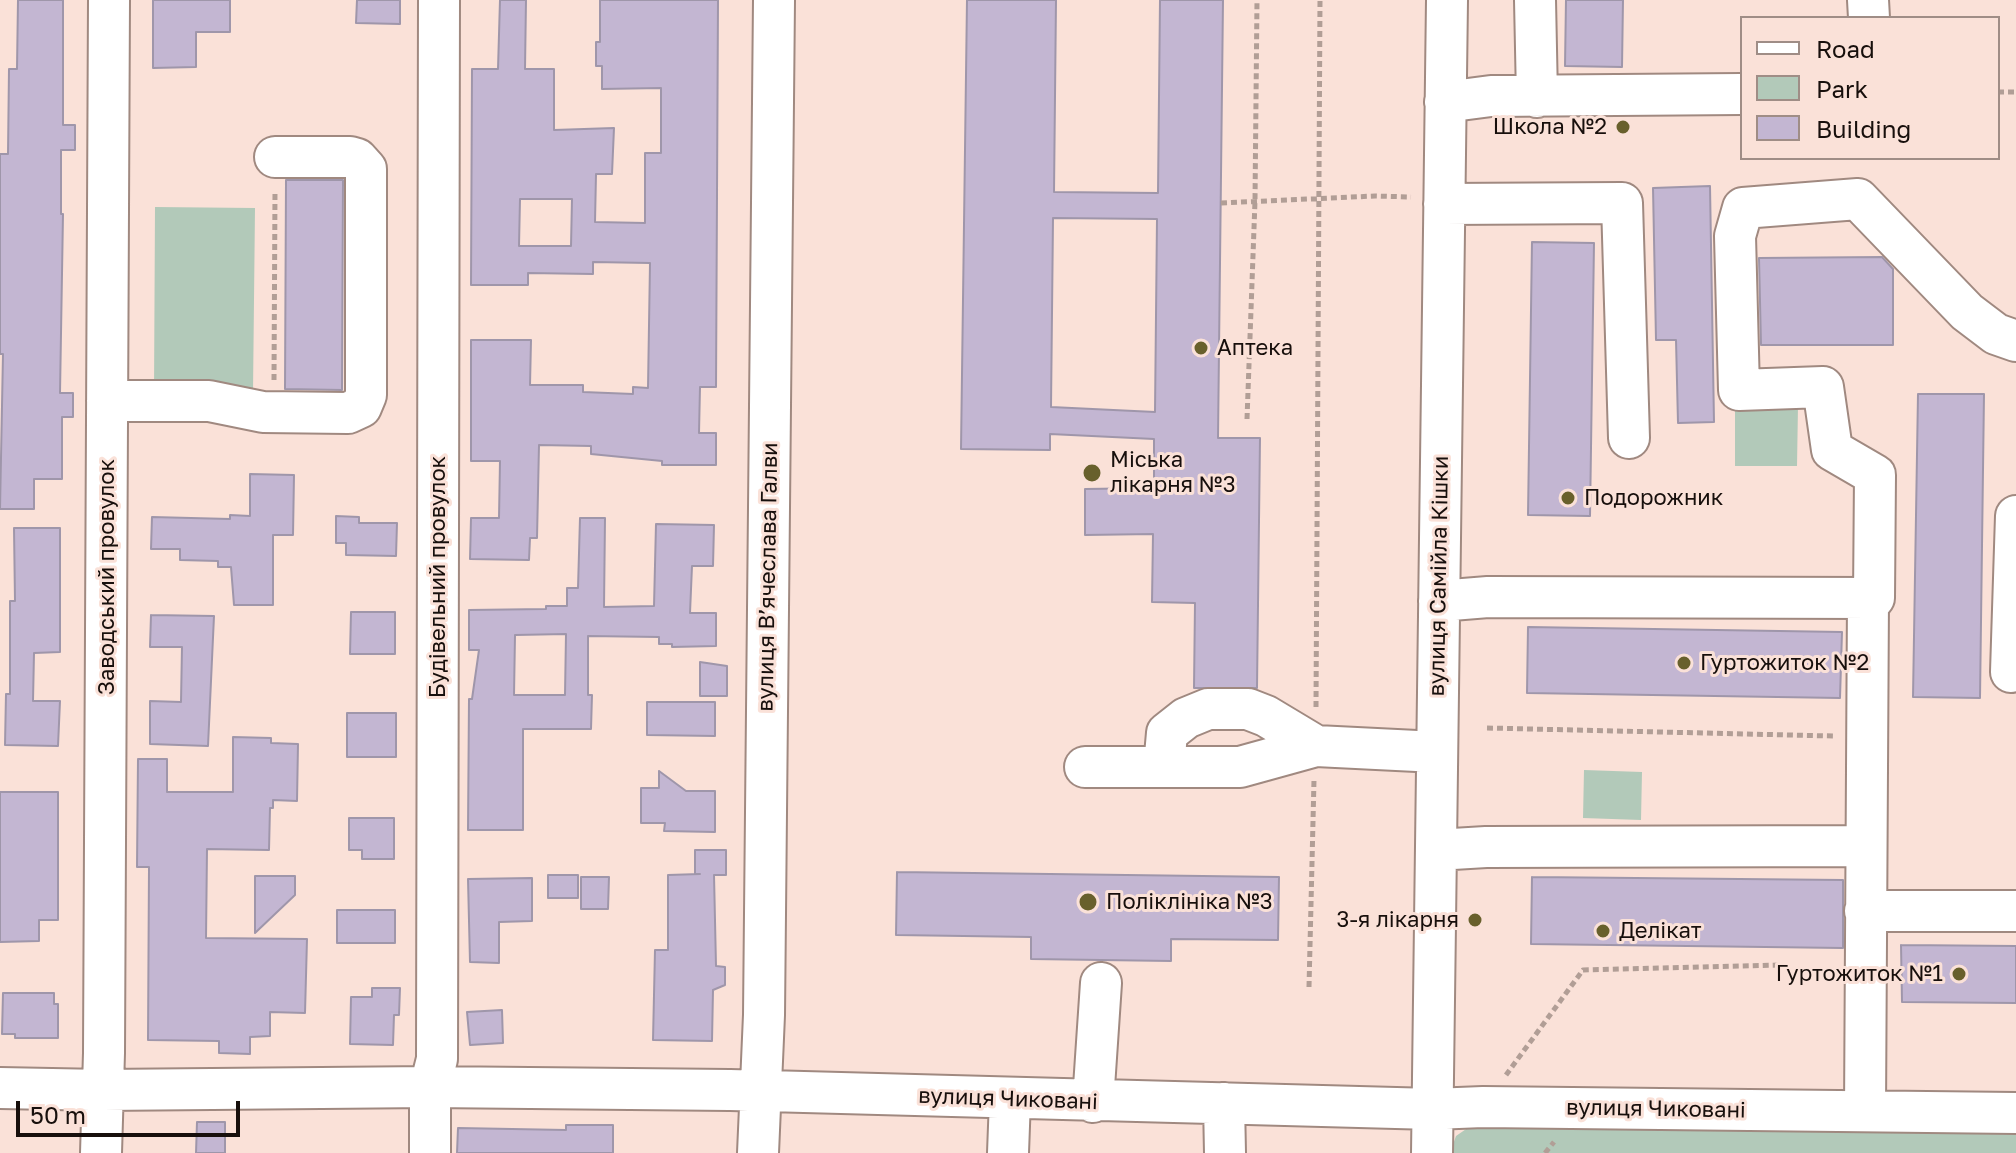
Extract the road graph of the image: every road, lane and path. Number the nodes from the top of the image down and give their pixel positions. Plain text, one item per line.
1 (109, 0) edge
2 (439, 0) edge
3 (774, 0) edge
4 (1257, 0) edge
5 (1320, 0) edge
6 (1447, 0) edge
7 (1535, 0) edge
8 (1740, 94) edge
9 (1537, 97) junction
10 (1445, 102) junction
11 (275, 157) joint
12 (1320, 199) junction
13 (1255, 201) junction
14 (1444, 202) junction
15 (1221, 203) dead end
16 (274, 282) junction
17 (286, 282) dead end
18 (2016, 341) edge
19 (107, 401) junction
20 (273, 412) junction
21 (1247, 419) dead end
22 (1629, 438) dead end
23 (2016, 516) edge
24 (1868, 598) junction
25 (1439, 601) junction
26 (2011, 672) dead end
27 (1487, 728) dead end
28 (1866, 737) junction
29 (1316, 746) junction
30 (1437, 752) junction
31 (1085, 767) dead end
32 (1164, 767) junction
33 (1866, 846) junction
34 (1436, 850) junction
35 (1865, 911) junction
36 (2016, 911) edge
37 (1782, 965) dead end
38 (1101, 983) dead end
39 (1309, 987) dead end
40 (1505, 1076) dead end
41 (430, 1087) junction
42 (0, 1088) edge
43 (103, 1090) junction
44 (759, 1091) junction
45 (1010, 1099) junction
46 (1093, 1102) junction
47 (1224, 1103) junction
48 (1433, 1109) junction
49 (1865, 1111) junction
50 (2016, 1113) edge
51 (1557, 1138) dead end
52 (101, 1153) edge
53 (430, 1153) edge
54 (758, 1153) edge
55 (1008, 1153) edge
56 (1225, 1153) edge
57 (1432, 1153) edge
58 (1545, 1153) edge

1 - 19 street, Заводський провулок
2 - 41 street, Будівельний провулок
3 - 44 street, вулиця Вʼячеслава Галви
4 - 13 path
5 - 12 path
6 - 10 street, вулиця Самійла Кішки
7 - 9 street
8 - 9 street
9 - 10 street
10 - 14 street, вулиця Самійла Кішки
11 - 16 path
11 - 20 street
12 - 13 path
12 - 14 path
12 - 29 path
13 - 15 path
13 - 21 path
14 - 22 street
14 - 25 street, вулиця Самійла Кішки
16 - 17 path
16 - 20 path
18 - 24 street
19 - 20 street
19 - 43 street, Заводський провулок
23 - 26 street
24 - 25 street
24 - 28 street
25 - 30 street, вулиця Самійла Кішки
27 - 28 path
28 - 33 street
29 - 30 street
29 - 32 street
29 - 32 street
29 - 39 path
30 - 34 street, вулиця Самійла Кішки
31 - 32 street
33 - 34 street
33 - 35 street
34 - 48 street, вулиця Самійла Кішки
35 - 36 street
35 - 49 street
37 - 40 path
38 - 46 street
41 - 43 street, вулиця Чиковані
41 - 44 street, вулиця Чиковані
41 - 53 street, Будівельний провулок
42 - 43 street, вулиця Чиковані
43 - 52 street, Заводський провулок
44 - 45 street, вулиця Чиковані
44 - 54 street, вулиця Вʼячеслава Галви
45 - 46 street, вулиця Чиковані
45 - 55 street
46 - 47 street, вулиця Чиковані
47 - 48 street, вулиця Чиковані
47 - 56 street
48 - 49 street, вулиця Чиковані
48 - 57 street, вулиця Самійла Кішки
49 - 50 street, вулиця Чиковані
51 - 58 path

